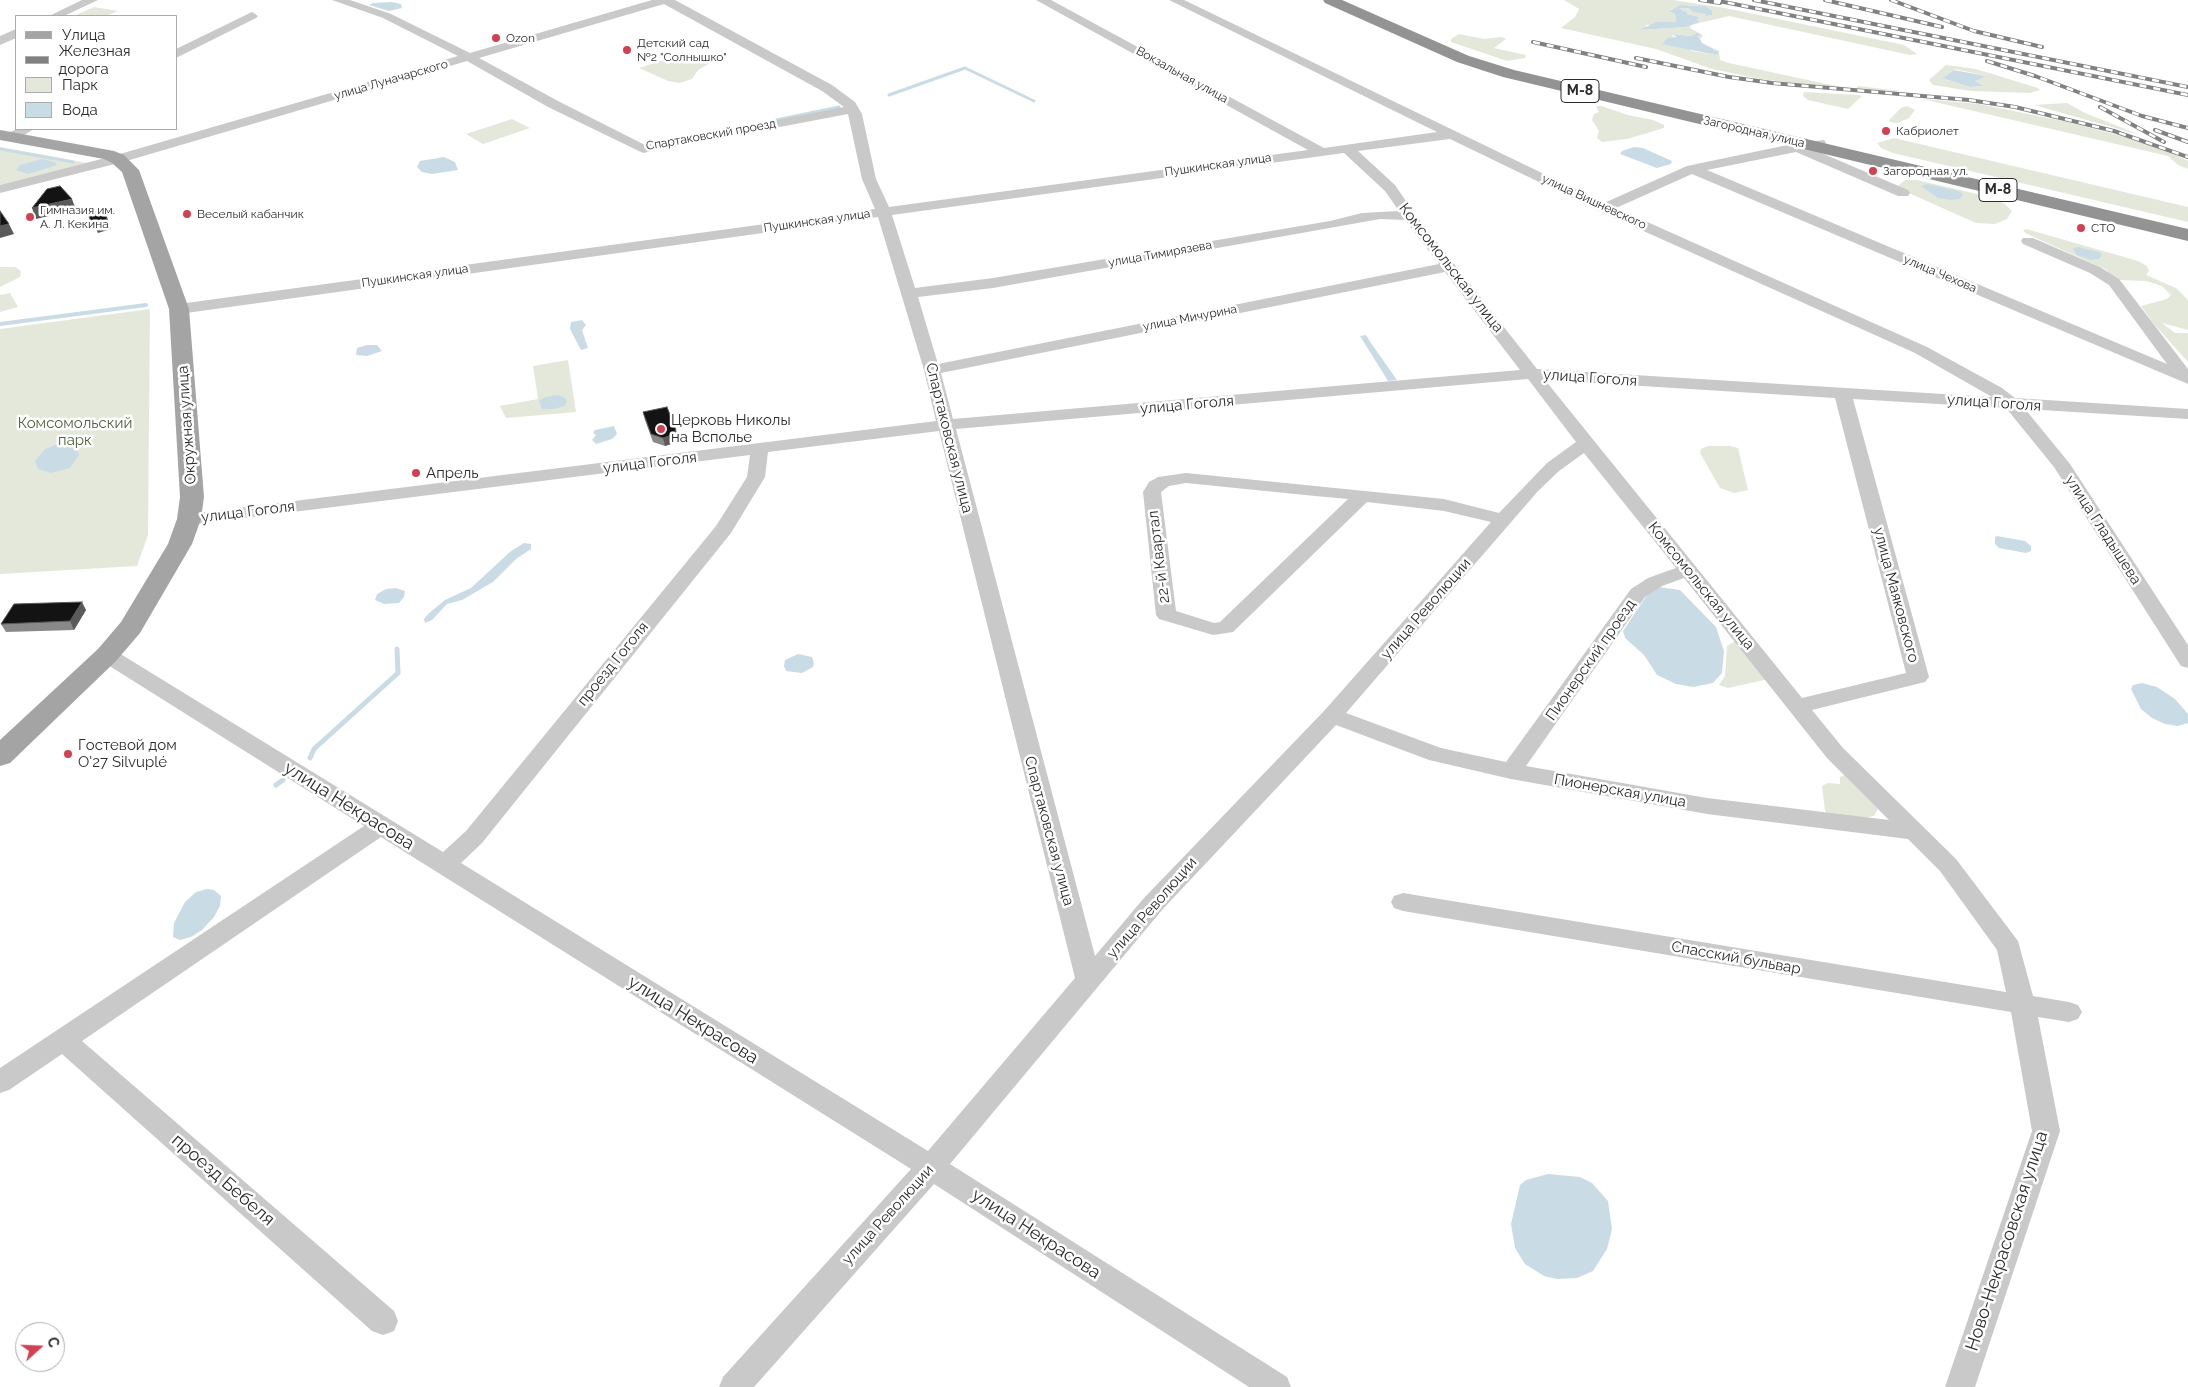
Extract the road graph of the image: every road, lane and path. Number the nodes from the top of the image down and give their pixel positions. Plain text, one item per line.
1 (92, 0) edge
2 (338, 0) edge
3 (665, 0) edge
4 (1042, 0) edge
5 (1175, 0) edge
6 (1330, 0) edge
7 (1341, 0) edge
8 (57, 15) edge
9 (252, 16) dead end
10 (15, 33) edge
11 (0, 40) edge
12 (178, 53) edge
13 (470, 57) junction
14 (853, 109) junction
15 (13, 134) edge
16 (1454, 134) junction
17 (1808, 145) junction
18 (1346, 148) junction
19 (1322, 152) junction
20 (118, 159) junction
21 (1692, 169) junction
22 (0, 189) edge
23 (1903, 193) dead end
24 (1604, 208) junction
25 (884, 212) junction
26 (1409, 216) junction
27 (2188, 230) edge
28 (2188, 235) edge
29 (2028, 241) dead end
30 (1448, 267) junction
31 (911, 294) junction
32 (179, 309) junction
33 (932, 370) junction
34 (1534, 374) junction
35 (2188, 379) edge
36 (1842, 394) junction
37 (2012, 404) junction
38 (2188, 414) edge
39 (947, 425) junction
40 (1586, 443) junction
41 (760, 449) junction
42 (1362, 496) junction
43 (190, 519) junction
44 (1504, 520) junction
45 (1688, 570) junction
46 (108, 655) junction
47 (2188, 661) edge
48 (1798, 706) junction
49 (1332, 716) junction
50 (0, 756) edge
51 (1511, 771) junction
52 (380, 826) junction
53 (1916, 832) junction
54 (444, 865) junction
55 (1403, 902) dead end
56 (1089, 982) junction
57 (2022, 1006) junction
58 (2069, 1012) dead end
59 (2029, 1036) joint
60 (63, 1040) junction
61 (0, 1082) edge
62 (931, 1167) junction
63 (383, 1321) dead end
64 (734, 1387) edge
65 (1276, 1387) edge
66 (1960, 1387) edge

1 - 8 street
2 - 13 street, Спартаковский проезд
3 - 13 street, улица Луначарского
3 - 14 street
4 - 19 street, Вокзальная улица
5 - 16 street, улица Вишневского
6 - 17 highway, Загородная улица / М-8
7 - 17 highway, Загородная улица / М-8
9 - 12 street
10 - 11 street
13 - 14 street, Спартаковский проезд
13 - 20 street, улица Луначарского
14 - 25 street, Спартаковская улица
15 - 20 main road
16 - 18 street, Пушкинская улица
16 - 24 street, улица Вишневского
17 - 21 street
17 - 23 street
17 - 27 highway, Загородная улица / М-8
17 - 28 highway, Загородная улица / М-8
18 - 19 street, Пушкинская улица
18 - 26 street, Комсомольская улица
19 - 25 street, Пушкинская улица
20 - 22 street, улица Луначарского
20 - 32 main road, Окружная улица
21 - 24 street
21 - 35 street, улица Чехова
24 - 37 street, улица Вишневского
25 - 31 street, Спартаковская улица
25 - 32 street, Пушкинская улица
26 - 30 street, Комсомольская улица
26 - 31 street, улица Тимирязева
29 - 35 street, улица Чехова
30 - 33 street, улица Мичурина
30 - 34 street, Комсомольская улица
31 - 33 street, Спартаковская улица
32 - 43 main road, Окружная улица
33 - 39 street, Спартаковская улица
34 - 36 street, улица Гоголя
34 - 39 street, улица Гоголя
34 - 40 street, Комсомольская улица
36 - 37 street, улица Гоголя
36 - 48 street, улица Маяковского
37 - 38 street, улица Гоголя
37 - 47 street, улица Гладышева
39 - 41 street, улица Гоголя
39 - 56 street, Спартаковская улица
40 - 44 street, улица Революции
40 - 45 street, Комсомольская улица
41 - 43 street, улица Гоголя
41 - 54 street, проезд Гоголя
42 - 42 street, 22-й Квартал
42 - 44 street, 22-й Квартал
43 - 46 main road, Окружная улица
44 - 49 street, улица Революции
45 - 48 street, Комсомольская улица
45 - 51 street, Пионерский проезд
46 - 50 main road, Окружная улица
46 - 52 street, улица Некрасова
48 - 53 street, Комсомольская улица
49 - 51 street, Пионерская улица
49 - 56 street, улица Революции
51 - 53 street, Пионерская улица
52 - 54 street, улица Некрасова
52 - 60 street
53 - 57 street, Комсомольская улица
54 - 62 street, улица Некрасова
55 - 57 street, Спасский бульвар
56 - 62 street, улица Революции
57 - 58 street, Спасский бульвар
57 - 59 street, Комсомольская улица
59 - 66 street, Ново-Некрасовская улица
60 - 61 street
60 - 63 street, проезд Бебеля
62 - 64 street, улица Революции
62 - 65 street, улица Некрасова

